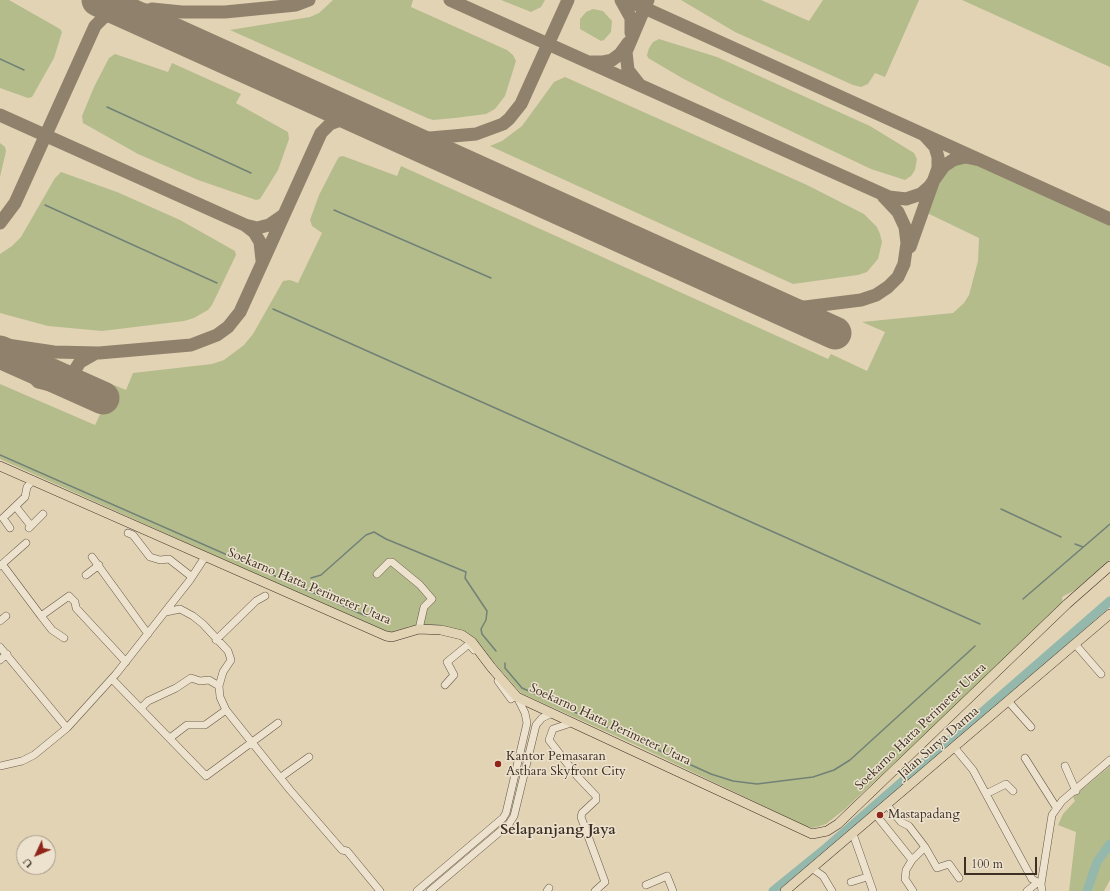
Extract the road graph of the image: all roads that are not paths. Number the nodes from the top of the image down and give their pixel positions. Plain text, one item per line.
1 (0, 466) edge
2 (33, 480) junction
3 (16, 507) junction
4 (43, 514) dead end
5 (10, 528) dead end
6 (132, 531) junction
7 (26, 543) dead end
8 (92, 557) dead end
9 (205, 557) junction
10 (1, 565) edge
11 (99, 565) junction
12 (1110, 566) edge
13 (377, 574) dead end
14 (86, 575) dead end
15 (192, 577) junction
16 (265, 596) dead end
17 (166, 612) junction
18 (1110, 614) edge
19 (6, 616) dead end
20 (41, 616) junction
21 (0, 621) edge
22 (419, 629) junction
23 (148, 634) junction
24 (64, 638) dead end
25 (216, 640) junction
26 (470, 643) junction
27 (1075, 644) junction
28 (0, 647) edge
29 (7, 654) junction
30 (0, 660) edge
31 (126, 662) junction
32 (1101, 674) dead end
33 (112, 679) junction
34 (445, 685) dead end
35 (219, 686) junction
36 (516, 696) junction
37 (1008, 701) junction
38 (141, 708) junction
39 (226, 710) junction
40 (552, 713) junction
41 (570, 721) junction
42 (278, 723) dead end
43 (1031, 727) dead end
44 (67, 728) junction
45 (170, 738) junction
46 (252, 744) junction
47 (954, 747) junction
48 (309, 757) dead end
49 (1025, 758) dead end
50 (518, 760) junction
51 (1110, 760) edge
52 (527, 762) junction
53 (0, 766) edge
54 (1065, 766) dead end
55 (281, 777) junction
56 (1076, 790) junction
57 (1013, 791) dead end
58 (986, 794) junction
59 (886, 805) junction
60 (1056, 807) junction
61 (876, 814) junction
62 (853, 834) junction
63 (925, 847) junction
64 (912, 860) junction
65 (452, 861) junction
66 (458, 868) junction
67 (813, 869) junction
68 (867, 877) junction
69 (959, 878) dead end
70 (851, 882) dead end
71 (646, 885) dead end
72 (1040, 886) edge
73 (380, 891) edge
74 (417, 891) edge
75 (430, 891) edge
76 (595, 891) edge
77 (673, 891) edge
78 (785, 891) edge
79 (832, 891) edge
80 (873, 891) edge
81 (913, 891) edge
82 (1027, 891) edge

1 - 2 main road, Soekarno Hatta Perimeter Utara
2 - 3 street
2 - 6 main road, Soekarno Hatta Perimeter Utara
3 - 4 street
3 - 5 street
6 - 9 main road, Soekarno Hatta Perimeter Utara
6 - 15 street
7 - 10 street
8 - 11 street
9 - 15 street
9 - 22 main road, Soekarno Hatta Perimeter Utara
10 - 20 street
11 - 14 street
11 - 23 street
12 - 41 main road, Soekarno Hatta Perimeter Utara
13 - 22 street
15 - 17 street
16 - 25 street
17 - 23 street
17 - 25 street
18 - 27 main road, Jalan Surya Darma
19 - 21 street
20 - 24 street
20 - 31 street
22 - 26 main road, Soekarno Hatta Perimeter Utara
23 - 31 street
25 - 35 street
26 - 34 street
26 - 36 main road, Soekarno Hatta Perimeter Utara
27 - 32 street
27 - 37 main road, Jalan Surya Darma
28 - 29 street
29 - 30 street
29 - 44 street
31 - 33 street
33 - 38 street
33 - 44 street
35 - 38 street
35 - 39 street
36 - 40 main road, Soekarno Hatta Perimeter Utara
36 - 50 street
37 - 43 street
37 - 47 main road, Jalan Surya Darma
38 - 45 street
39 - 45 street
39 - 46 street
40 - 41 main road, Soekarno Hatta Perimeter Utara
40 - 52 street
41 - 76 street
42 - 46 street
44 - 53 street
45 - 46 street
46 - 55 street
47 - 58 street
47 - 59 main road, Jalan Surya Darma
48 - 55 street
49 - 60 street
50 - 52 street
50 - 65 street
51 - 56 street
52 - 66 street
54 - 56 street
55 - 73 street
56 - 60 street
57 - 58 street
58 - 72 street
59 - 61 main road, Jalan Surya Darma
59 - 63 street
60 - 72 street
61 - 62 main road, Jalan Surya Darma
61 - 64 street
62 - 67 main road, Jalan Surya Darma
62 - 68 street
63 - 64 street
63 - 69 street
64 - 81 street
65 - 66 street
65 - 74 street
66 - 75 street
67 - 78 main road, Jalan Surya Darma
67 - 79 street
68 - 70 street
68 - 80 street
71 - 77 street
72 - 82 street

